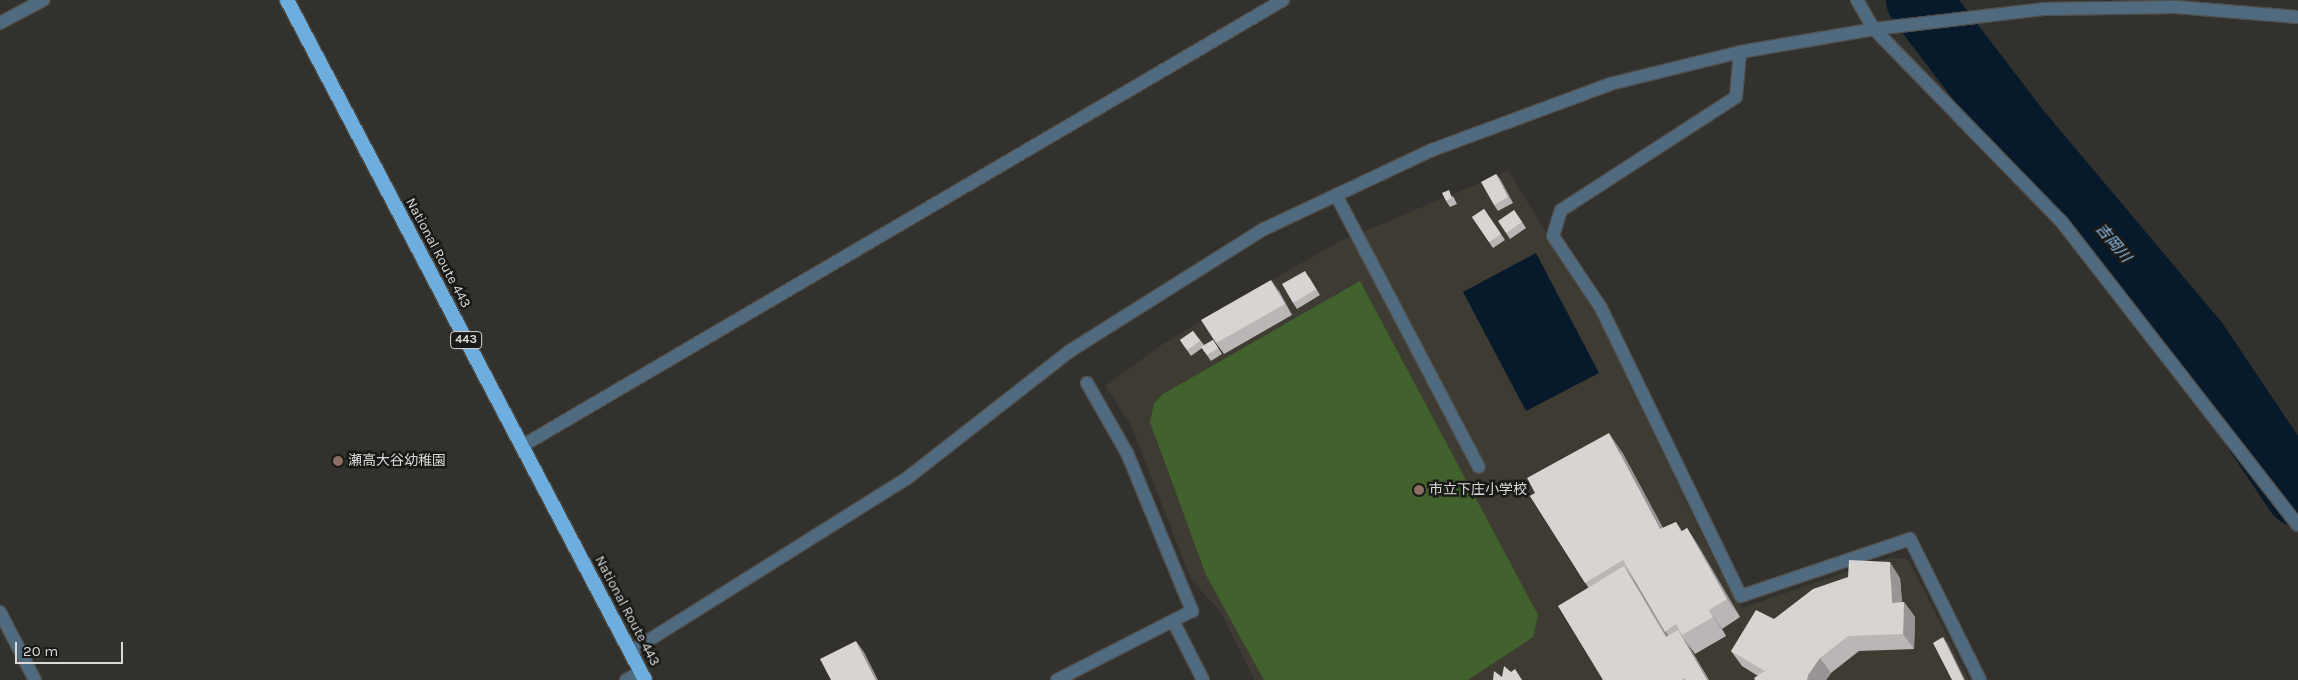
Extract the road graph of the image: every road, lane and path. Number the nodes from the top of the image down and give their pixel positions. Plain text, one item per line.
1 (43, 0) edge
2 (287, 0) edge
3 (1283, 0) edge
4 (1857, 0) edge
5 (2298, 17) edge
6 (0, 23) edge
7 (1874, 29) junction
8 (1740, 52) junction
9 (1336, 195) junction
10 (1087, 383) dead end
11 (522, 446) junction
12 (1479, 467) dead end
13 (2298, 526) edge
14 (0, 612) edge
15 (1173, 621) junction
16 (630, 652) junction
17 (643, 676) edge
18 (35, 680) edge
19 (626, 680) edge
20 (1057, 680) edge
21 (1203, 680) edge
22 (1980, 680) edge

1 - 6 street
2 - 11 highway, National Route 443 / 443
3 - 11 street
4 - 7 street
5 - 7 street
7 - 8 street
7 - 13 street
8 - 9 street
8 - 22 street
9 - 12 street
9 - 16 street
10 - 15 street
11 - 16 highway, National Route 443 / 443
14 - 18 street
15 - 20 street
15 - 21 street
16 - 17 highway, National Route 443 / 443
17 - 19 street

